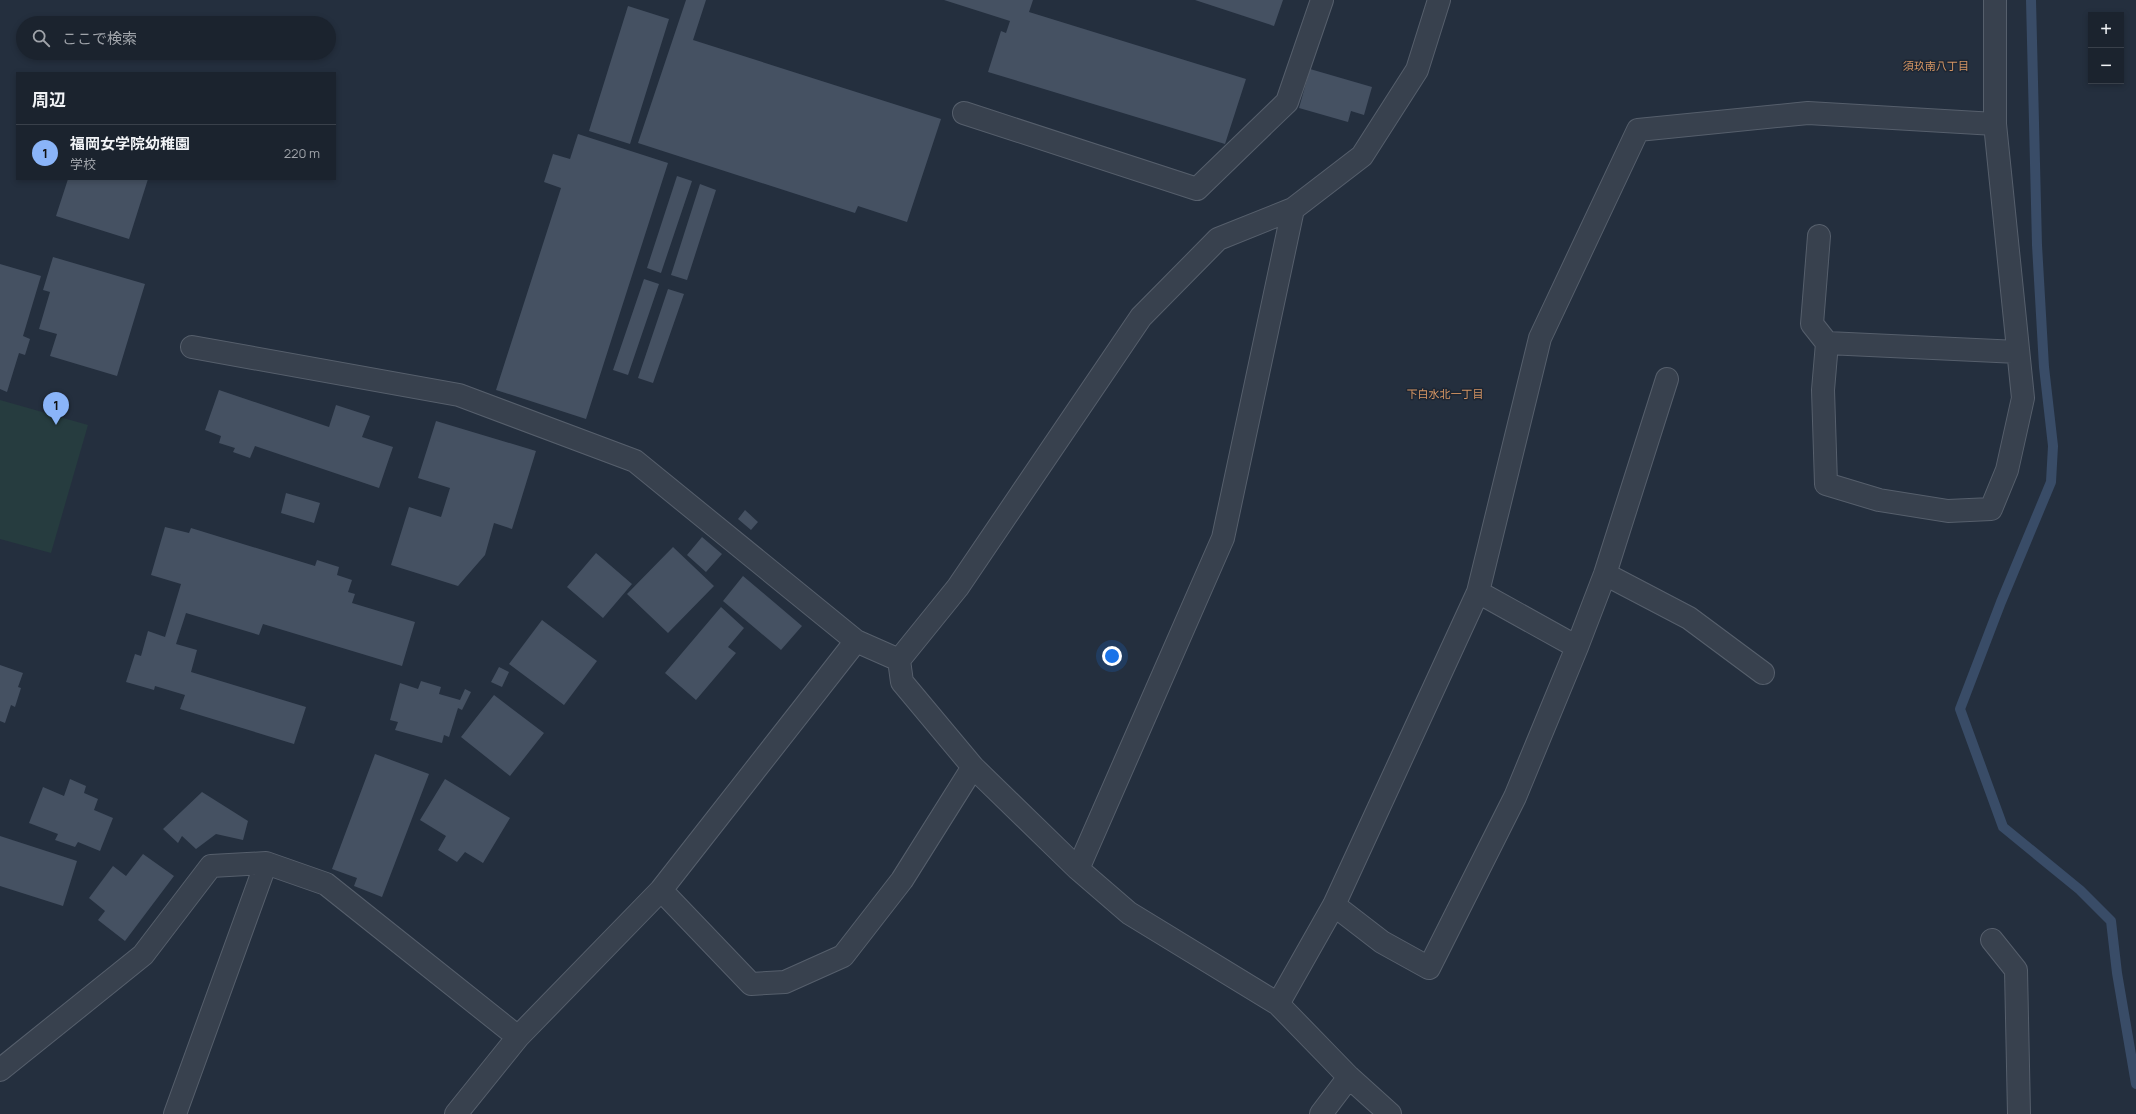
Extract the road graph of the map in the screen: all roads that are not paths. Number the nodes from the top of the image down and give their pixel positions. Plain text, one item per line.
1 (1322, 0) edge
2 (1440, 0) edge
3 (1995, 0) edge
4 (964, 113) dead end
5 (1995, 124) junction
6 (1293, 209) junction
7 (1819, 236) dead end
8 (1827, 343) junction
9 (192, 347) dead end
10 (2018, 352) junction
11 (1667, 380) dead end
12 (1606, 574) junction
13 (1478, 592) junction
14 (856, 640) junction
15 (1577, 647) junction
16 (899, 660) junction
17 (1763, 673) dead end
18 (973, 767) junction
19 (266, 863) junction
20 (1078, 869) junction
21 (661, 890) junction
22 (1334, 905) junction
23 (1992, 940) dead end
24 (1278, 1004) junction
25 (518, 1037) junction
26 (0, 1070) edge
27 (1349, 1077) junction
28 (175, 1114) edge
29 (456, 1114) edge
30 (1321, 1114) edge
31 (1390, 1114) edge
32 (2019, 1114) edge

1 - 4 street
2 - 6 street
3 - 5 street
5 - 10 street
5 - 13 street
6 - 16 street
6 - 20 street
7 - 8 street
8 - 10 street
8 - 10 street
9 - 14 street
11 - 12 street
12 - 15 street
12 - 17 street
13 - 15 street
13 - 22 street
14 - 16 street
14 - 21 street
15 - 22 street
16 - 18 street
18 - 20 street
18 - 21 street
19 - 25 street
19 - 26 street
19 - 28 street
20 - 24 street
21 - 25 street
22 - 24 street
23 - 32 street
24 - 27 street
25 - 29 street
27 - 30 street
27 - 31 street

